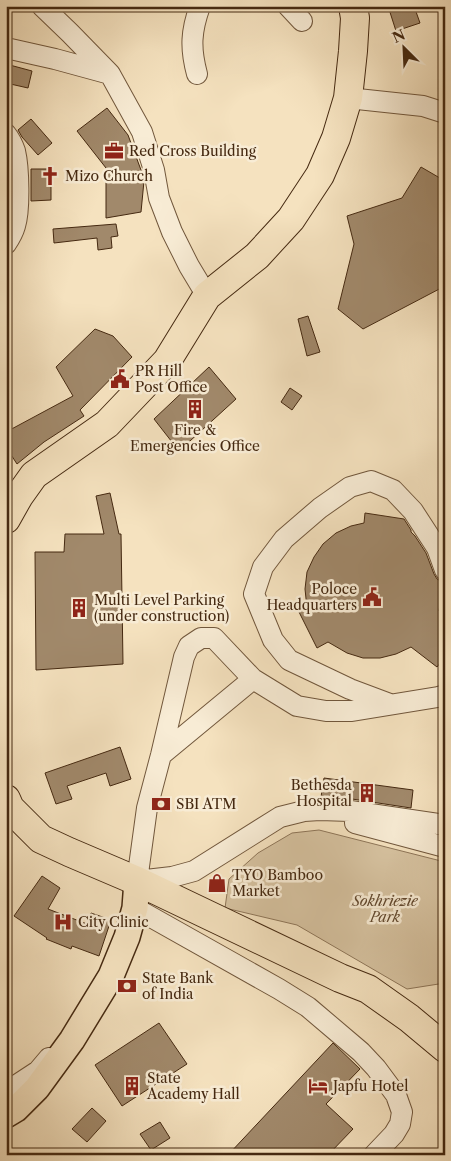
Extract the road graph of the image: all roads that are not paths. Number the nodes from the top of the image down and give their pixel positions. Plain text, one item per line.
1 (200, 6) edge
2 (288, 6) edge
3 (353, 6) edge
4 (43, 7) edge
5 (302, 21) dead end
6 (6, 48) edge
7 (110, 74) junction
8 (198, 74) dead end
9 (348, 98) junction
10 (445, 113) edge
11 (6, 134) edge
12 (6, 244) edge
13 (207, 296) junction
14 (6, 519) edge
15 (441, 553) edge
16 (445, 570) edge
17 (253, 679) junction
18 (445, 695) edge
19 (390, 704) junction
20 (162, 755) junction
21 (6, 799) edge
22 (320, 810) junction
23 (445, 825) edge
24 (445, 847) edge
25 (137, 881) junction
26 (135, 908) junction
27 (82, 1024) junction
28 (445, 1048) edge
29 (6, 1092) edge
30 (6, 1115) edge
31 (374, 1155) edge

1 - 8 street
2 - 5 street
3 - 9 highway
4 - 7 street
6 - 7 street
7 - 13 street
9 - 10 street
9 - 13 highway
11 - 12 street
13 - 14 highway
15 - 16 street
15 - 19 street
17 - 19 street
17 - 20 street
17 - 20 street
18 - 19 street
20 - 25 street
21 - 25 highway
22 - 23 street
22 - 24 street
22 - 25 street
25 - 26 main road
25 - 28 highway
26 - 27 main road
26 - 31 street
27 - 29 street
27 - 30 main road

